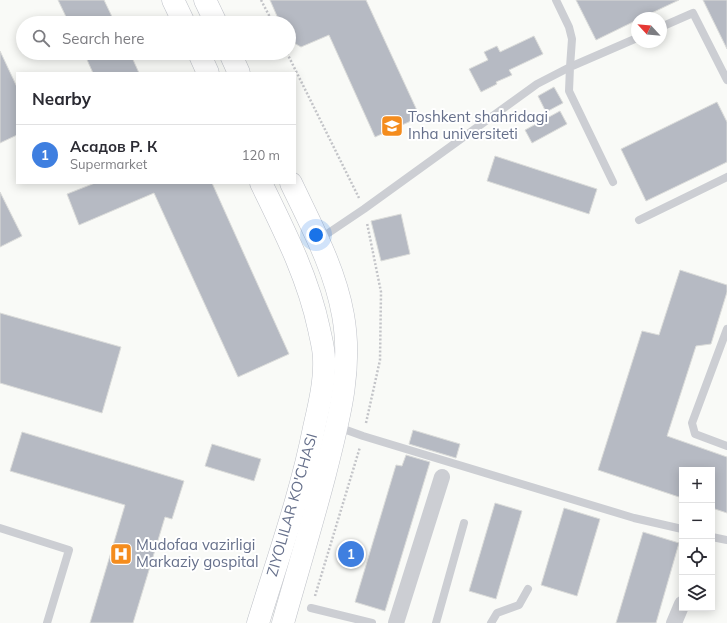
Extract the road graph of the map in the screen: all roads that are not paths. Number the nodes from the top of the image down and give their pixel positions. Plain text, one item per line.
1 (173, 0) edge
2 (205, 0) edge
3 (556, 0) edge
4 (181, 16) edge
5 (213, 16) edge
6 (667, 24) edge
7 (631, 41) edge
8 (202, 60) edge
9 (233, 60) edge
10 (570, 68) junction
11 (208, 72) edge
12 (239, 72) edge
13 (727, 80) edge
14 (727, 177) edge
15 (613, 182) dead end
16 (261, 184) edge
17 (291, 184) edge
18 (639, 220) dead end
19 (318, 241) junction
20 (727, 329) edge
21 (337, 426) junction
22 (727, 446) edge
23 (442, 477) dead end
24 (464, 523) dead end
25 (0, 528) edge
26 (679, 528) edge
27 (715, 538) edge
28 (727, 540) edge
29 (528, 589) dead end
30 (311, 608) dead end
31 (679, 611) edge
32 (47, 623) edge
33 (258, 623) edge
34 (283, 623) edge
35 (372, 623) edge
36 (396, 623) edge
37 (436, 623) edge
38 (491, 623) edge
39 (674, 623) edge

1 - 4 main road
2 - 5 main road
3 - 10 lane
6 - 13 lane
7 - 10 lane
8 - 11 main road
9 - 12 main road
10 - 15 lane
10 - 19 lane
14 - 18 lane
16 - 33 main road, ZIYOLILAR KO'CHASI
17 - 19 main road, ZIYOLILAR KO'CHASI
19 - 21 main road, ZIYOLILAR KO'CHASI
20 - 22 lane
21 - 26 lane
21 - 34 main road, ZIYOLILAR KO'CHASI
23 - 36 street
24 - 37 lane
25 - 32 lane
27 - 28 lane
29 - 38 lane
30 - 35 lane
31 - 39 street

